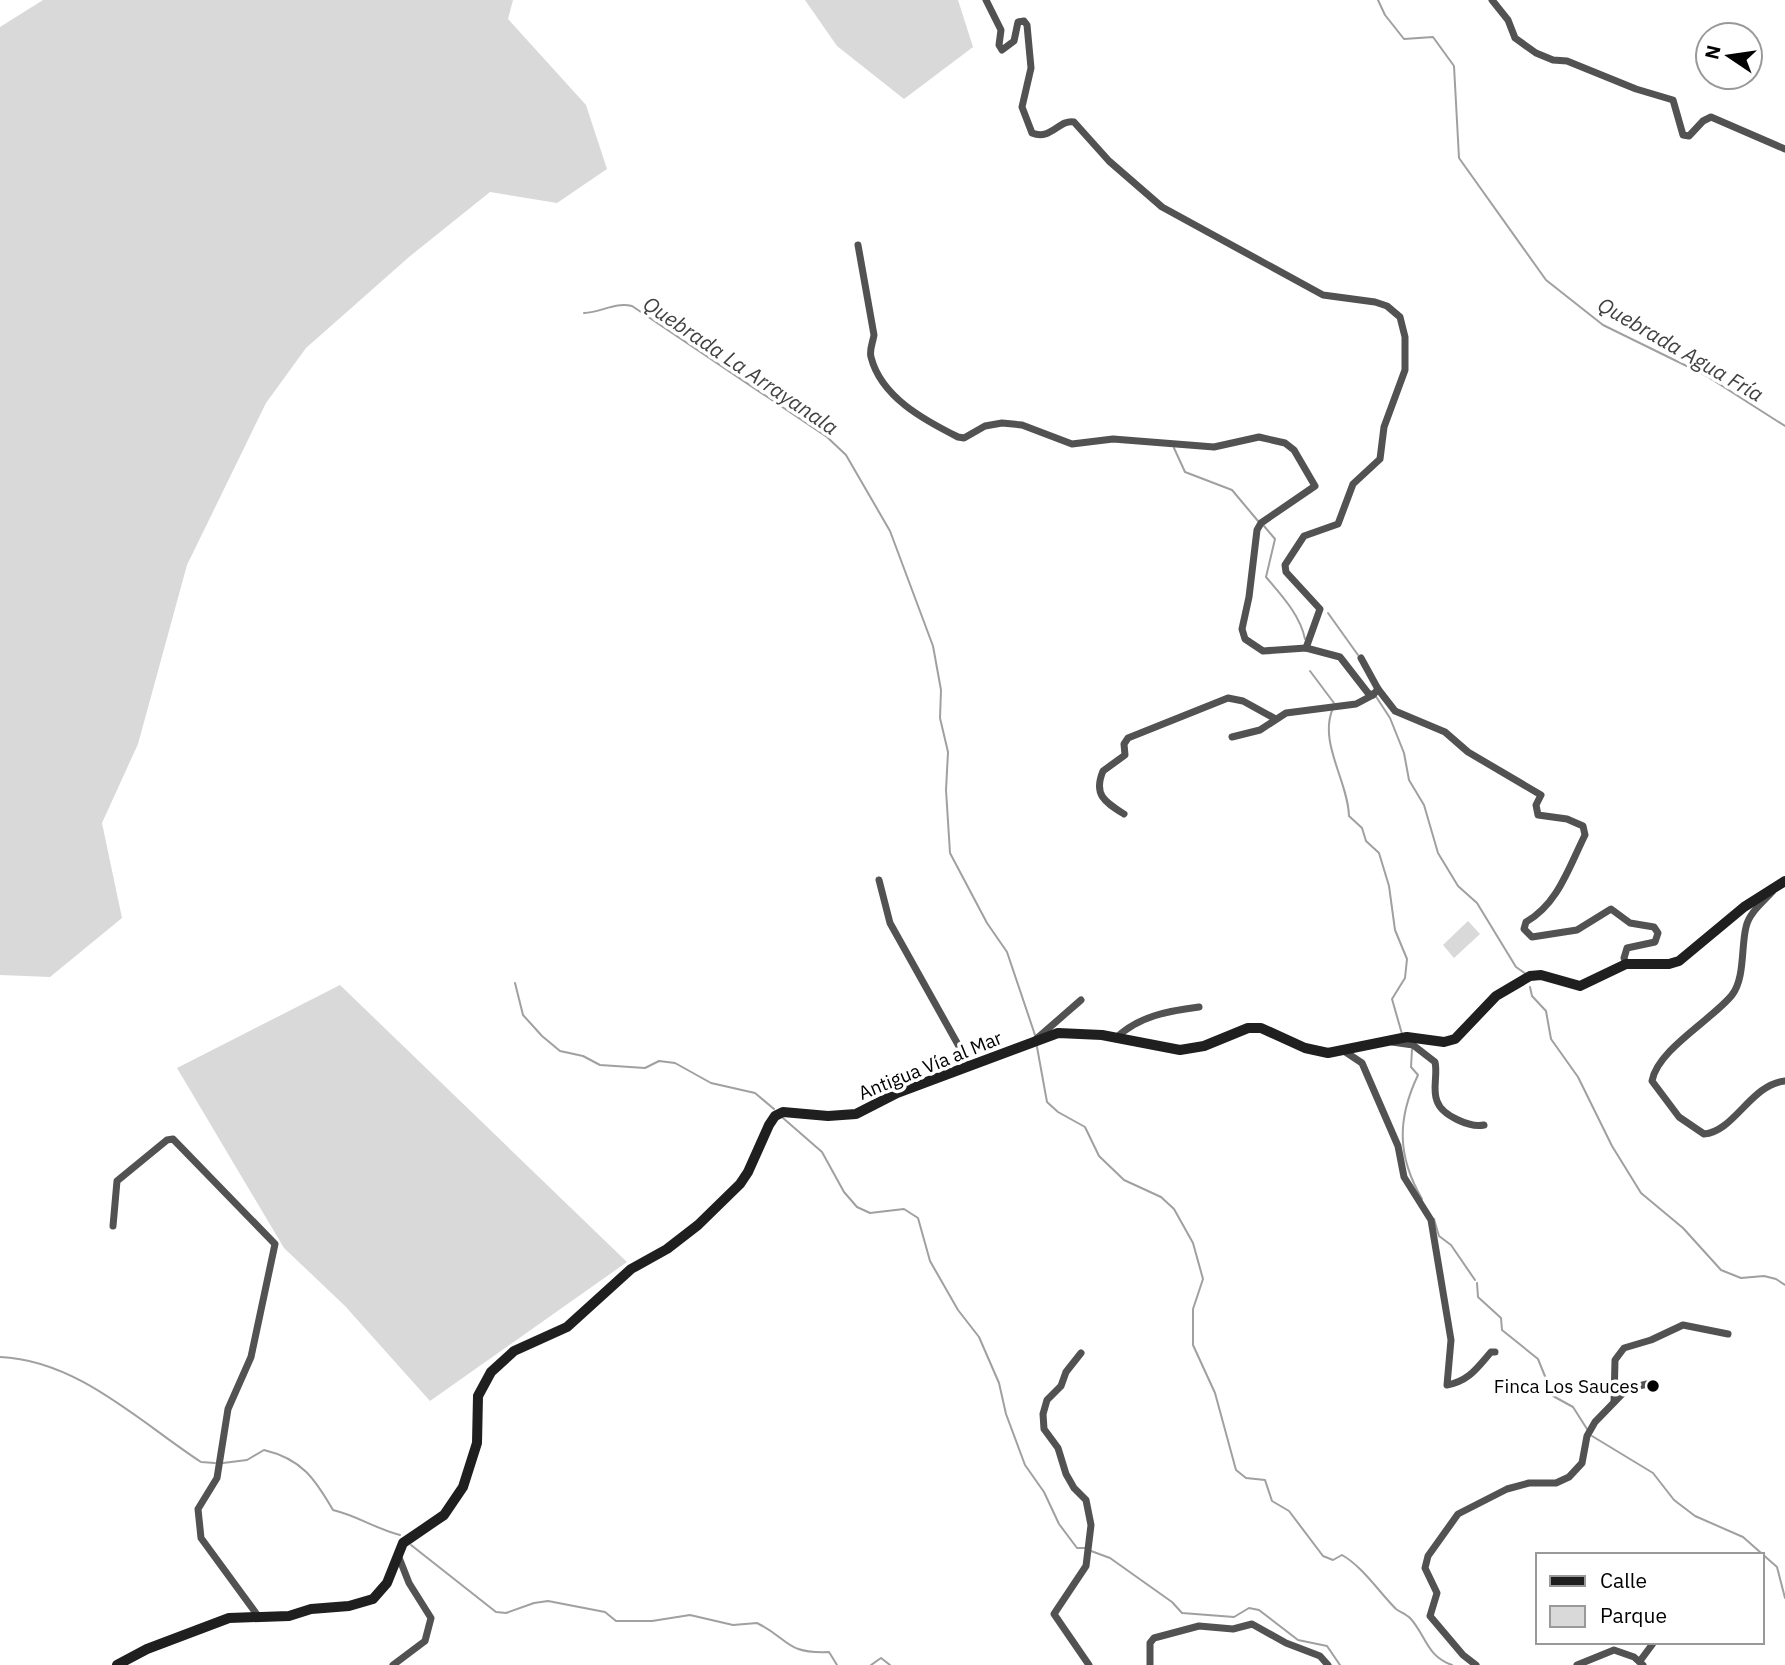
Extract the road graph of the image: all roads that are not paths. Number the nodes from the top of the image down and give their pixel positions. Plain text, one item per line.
1 (986, 0) edge
2 (1492, 0) edge
3 (1785, 149) edge
4 (858, 245) dead end
5 (1306, 648) junction
6 (1362, 658) dead end
7 (1376, 692) junction
8 (1274, 718) junction
9 (1232, 737) dead end
10 (1124, 814) dead end
11 (879, 880) dead end
12 (1783, 881) edge
13 (1626, 964) junction
14 (1081, 1000) dead end
15 (1199, 1007) dead end
16 (1116, 1038) junction
17 (1390, 1041) junction
18 (1032, 1042) junction
19 (1343, 1051) junction
20 (970, 1066) junction
21 (1785, 1081) edge
22 (1485, 1125) dead end
23 (113, 1226) dead end
24 (1728, 1334) dead end
25 (1494, 1352) dead end
26 (1081, 1353) dead end
27 (1647, 1384) dead end
28 (1613, 1406) junction
29 (397, 1551) junction
30 (258, 1616) junction
31 (1653, 1644) edge
32 (1642, 1663) edge
33 (117, 1665) edge
34 (393, 1665) edge
35 (1089, 1665) edge
36 (1150, 1665) edge
37 (1328, 1665) edge
38 (1476, 1665) edge
39 (1577, 1665) edge

1 - 5 street
2 - 3 street
4 - 5 street
5 - 7 street
6 - 7 street
7 - 8 street
7 - 13 street
8 - 9 street
8 - 10 street
11 - 20 street
12 - 13 main road, Antigua Vía al Mar
12 - 21 street
13 - 17 main road, Antigua Vía al Mar
14 - 18 street
15 - 16 street
16 - 18 main road, Antigua Vía al Mar
16 - 19 main road, Antigua Vía al Mar
17 - 19 main road, Antigua Vía al Mar
17 - 22 street
18 - 20 main road, Antigua Vía al Mar
19 - 25 street
20 - 29 main road, Antigua Vía al Mar
23 - 30 street
24 - 28 street
26 - 35 street
27 - 28 street
28 - 38 street
29 - 30 main road
29 - 34 street
30 - 33 main road
31 - 32 street
32 - 39 street
36 - 37 street

